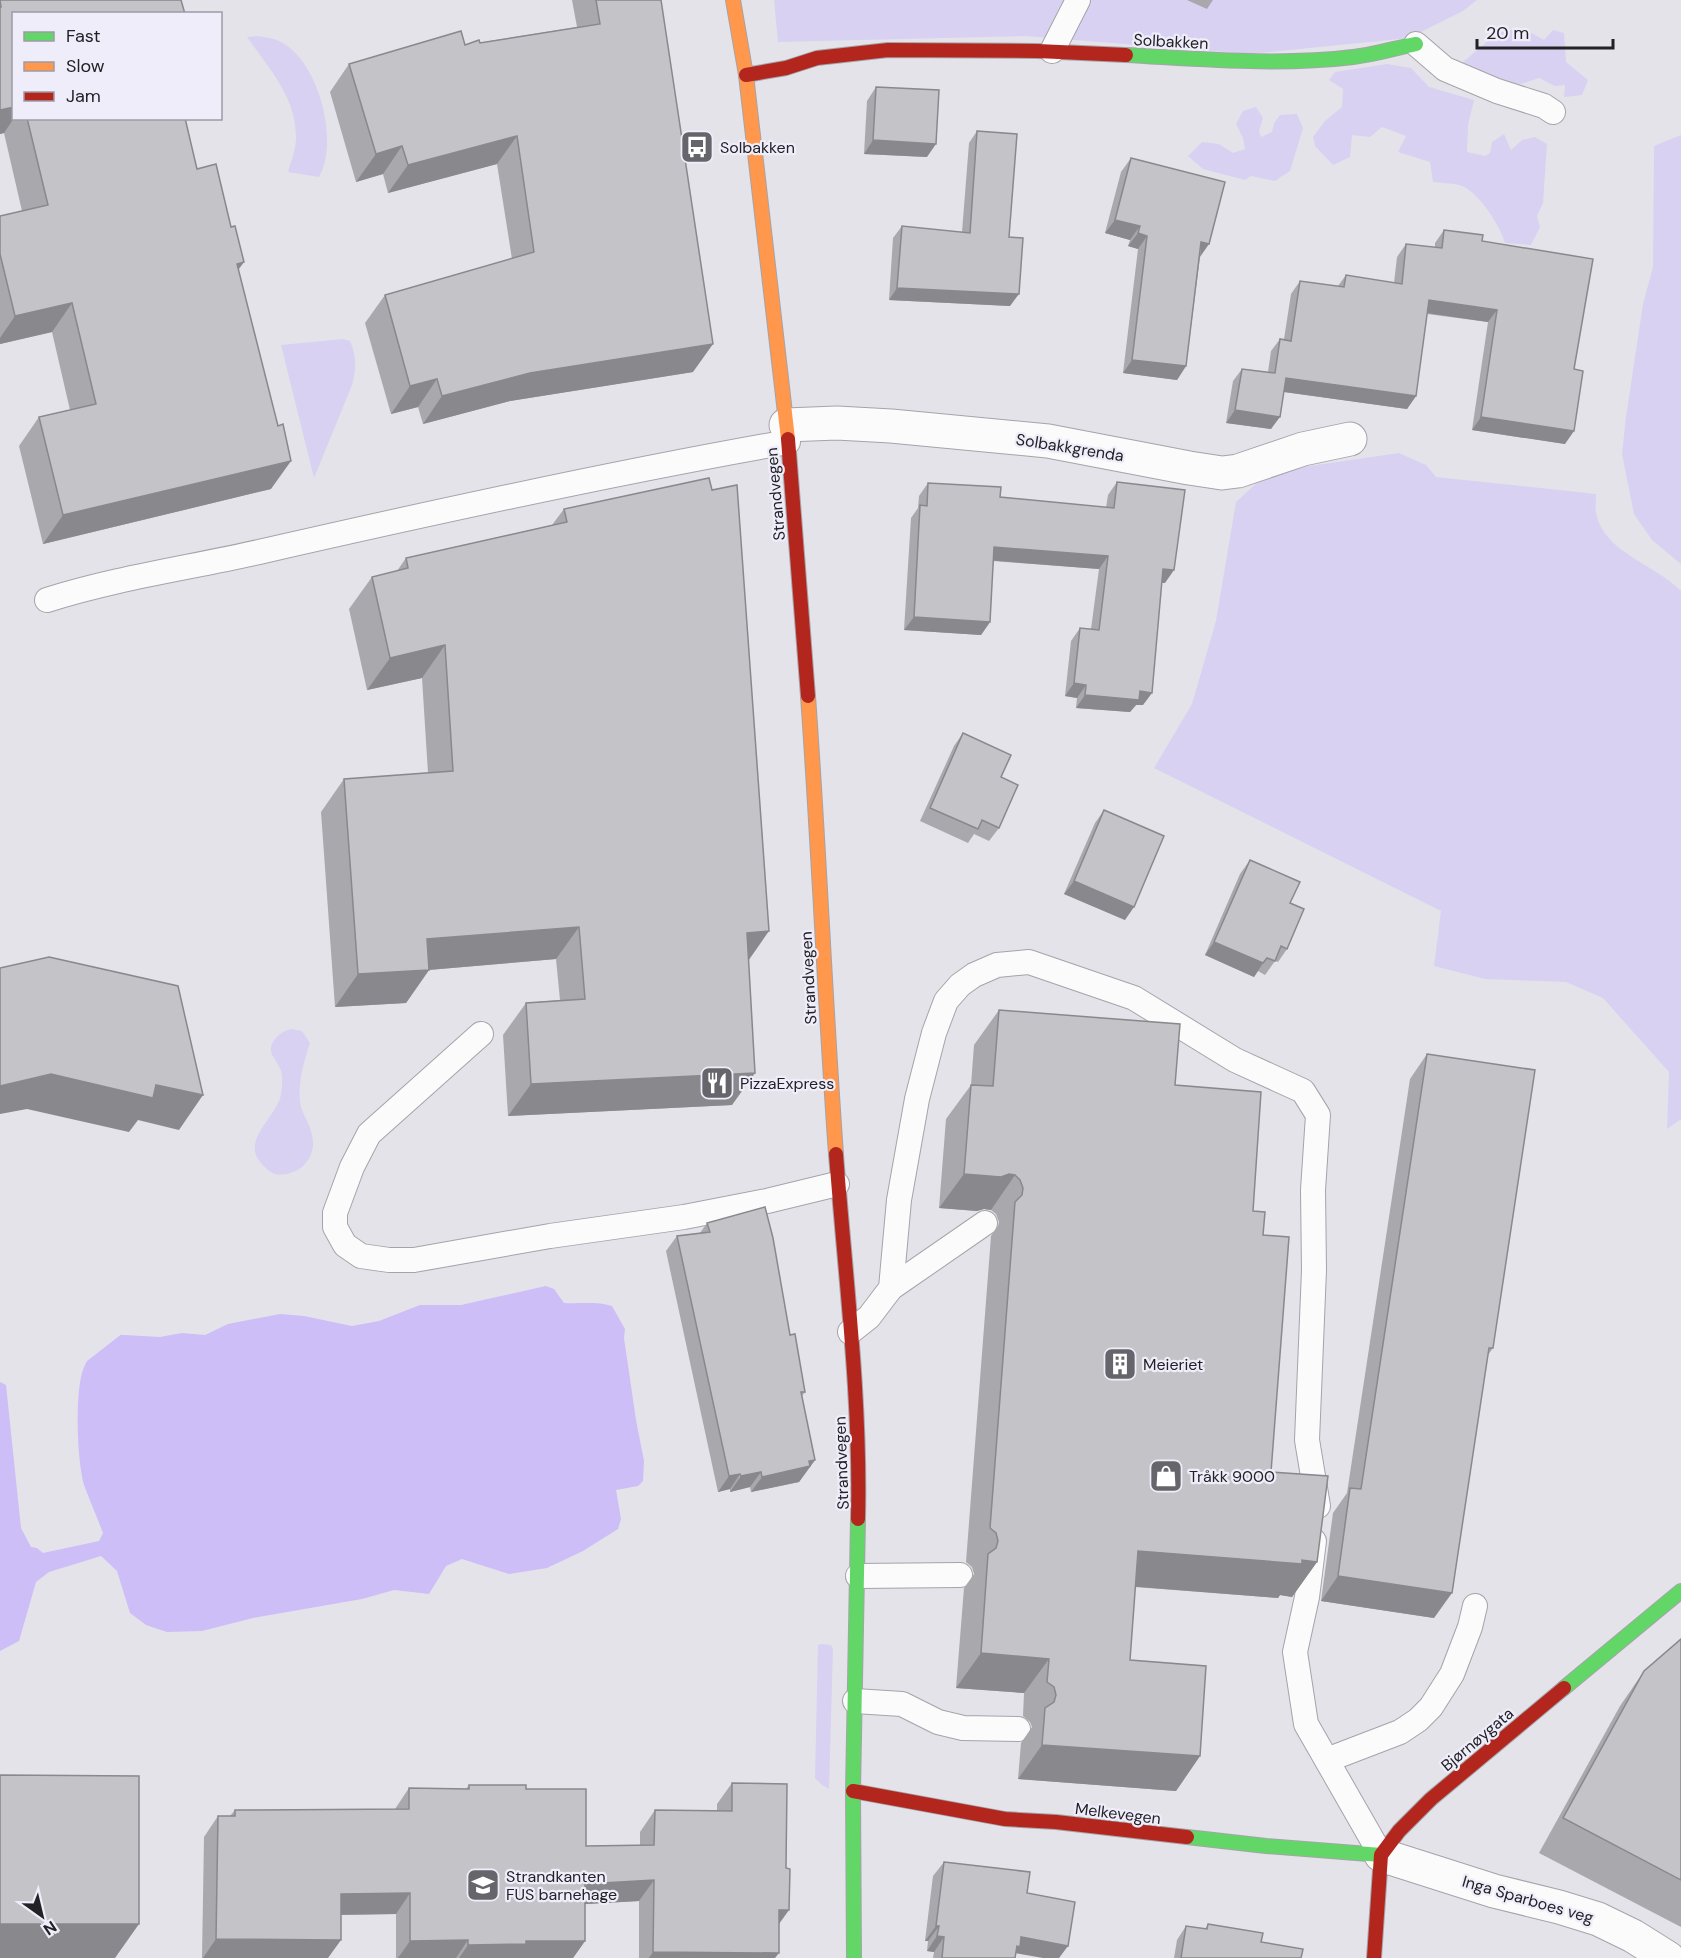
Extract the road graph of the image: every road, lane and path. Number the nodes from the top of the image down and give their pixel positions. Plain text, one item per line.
1 (733, 0) edge
2 (1078, 0) edge
3 (1416, 44) joint
4 (1052, 51) junction
5 (746, 75) junction
6 (1553, 112) dead end
7 (787, 434) junction
8 (1350, 439) dead end
9 (47, 600) dead end
10 (481, 1034) dead end
11 (837, 1184) junction
12 (985, 1222) edge
13 (891, 1288) junction
14 (850, 1332) junction
15 (960, 1575) dead end
16 (858, 1576) junction
17 (1681, 1590) edge
18 (1475, 1606) dead end
19 (855, 1701) junction
20 (1018, 1729) dead end
21 (1328, 1760) junction
22 (853, 1791) junction
23 (1381, 1854) junction
24 (854, 1958) edge
25 (1374, 1958) edge
26 (1668, 1958) edge

1 - 5 street, Strandvegen
2 - 4 lane
3 - 4 street, Solbakken
3 - 6 lane
4 - 5 street, Solbakken
5 - 7 street, Strandvegen
7 - 8 street, Solbakkgrenda
7 - 9 lane
7 - 11 street, Strandvegen
10 - 11 lane
11 - 14 street, Strandvegen
12 - 13 lane
13 - 14 lane
13 - 21 lane
14 - 16 street, Strandvegen
15 - 16 lane
16 - 19 street, Strandvegen
17 - 23 street, Bjørnøygata
18 - 21 lane
19 - 20 lane
19 - 22 street, Strandvegen
21 - 23 lane
22 - 23 street, Melkevegen
22 - 24 street, Strandvegen
23 - 25 street
23 - 26 street, Inga Sparboes veg

